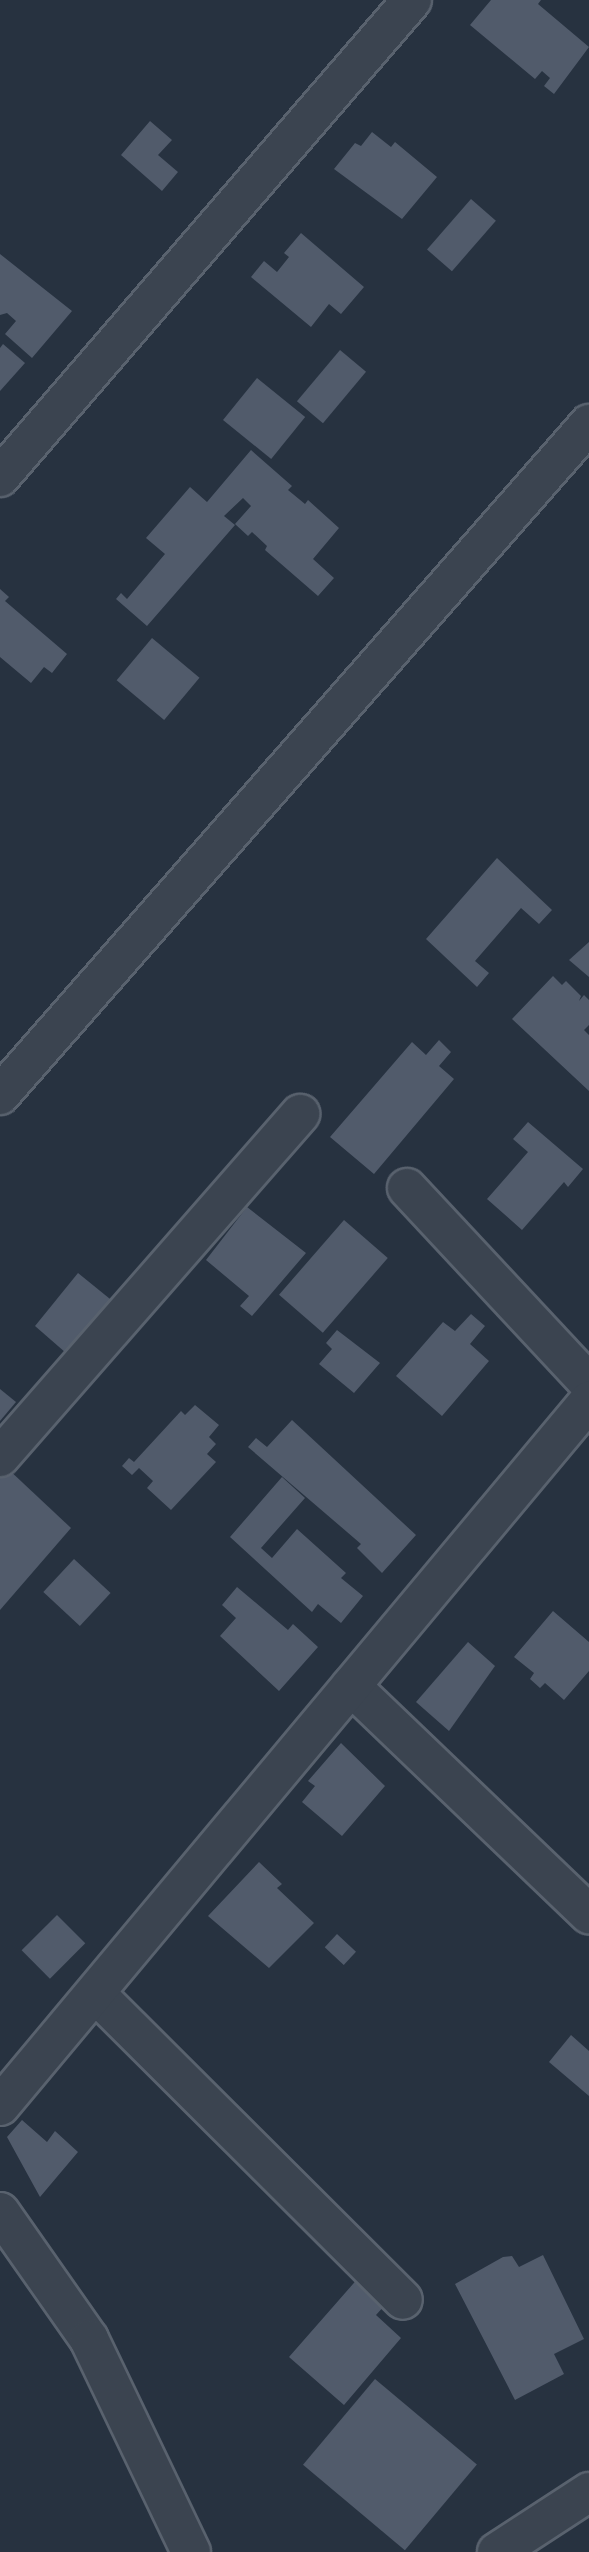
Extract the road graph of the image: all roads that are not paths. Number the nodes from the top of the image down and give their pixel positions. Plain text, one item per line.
1 (412, 0) edge
2 (589, 424) edge
3 (0, 477) edge
4 (0, 1095) edge
5 (300, 1114) dead end
6 (407, 1188) dead end
7 (589, 1383) edge
8 (589, 1401) edge
9 (0, 1457) edge
10 (351, 1686) junction
11 (589, 1914) edge
12 (96, 1994) junction
13 (0, 2106) edge
14 (0, 2212) edge
15 (403, 2300) dead end
16 (589, 2492) edge
17 (191, 2552) edge
18 (496, 2552) edge

1 - 3 street
2 - 4 street
5 - 9 street
6 - 7 street
8 - 10 street
10 - 11 street
10 - 12 street
12 - 13 street
12 - 15 street
14 - 17 street
16 - 18 street

